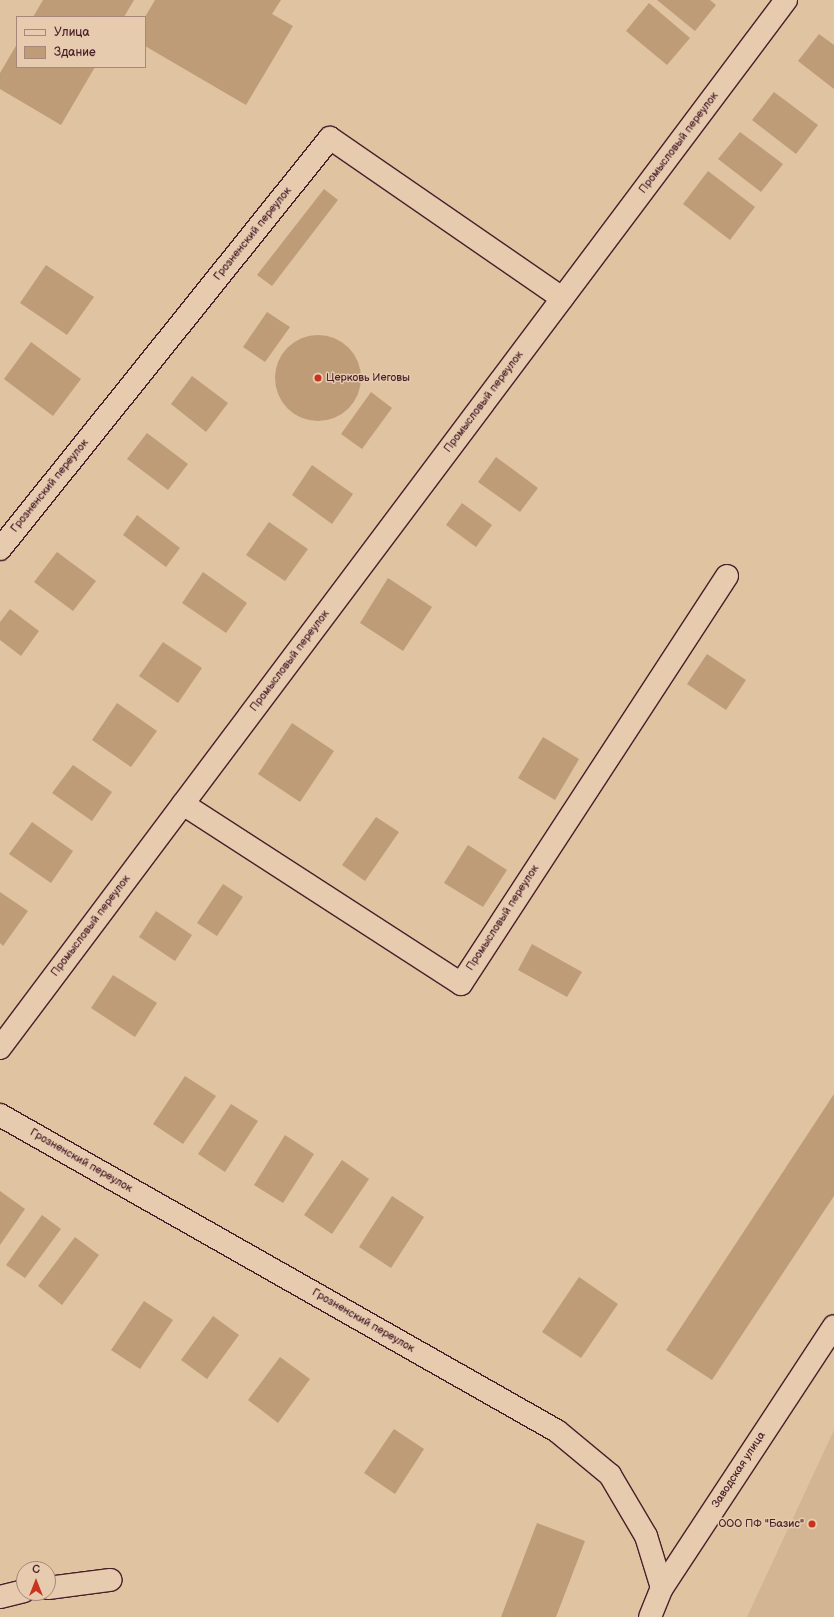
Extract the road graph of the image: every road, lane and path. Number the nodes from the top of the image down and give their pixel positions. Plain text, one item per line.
1 (786, 0) edge
2 (562, 298) junction
3 (0, 549) edge
4 (727, 576) dead end
5 (183, 804) junction
6 (0, 1048) edge
7 (0, 1115) edge
8 (834, 1326) edge
9 (110, 1580) dead end
10 (56, 1587) edge
11 (662, 1588) junction
12 (16, 1592) edge
13 (0, 1597) edge
14 (650, 1617) edge

1 - 2 street, Промысловый переулок
2 - 3 street, Грозненский переулок
2 - 5 street, Промысловый переулок
4 - 5 street, Промысловый переулок
5 - 6 street, Промысловый переулок
7 - 11 street, Грозненский переулок
8 - 11 street, Заводская улица
9 - 10 street
11 - 14 street, Заводская улица
12 - 13 street

